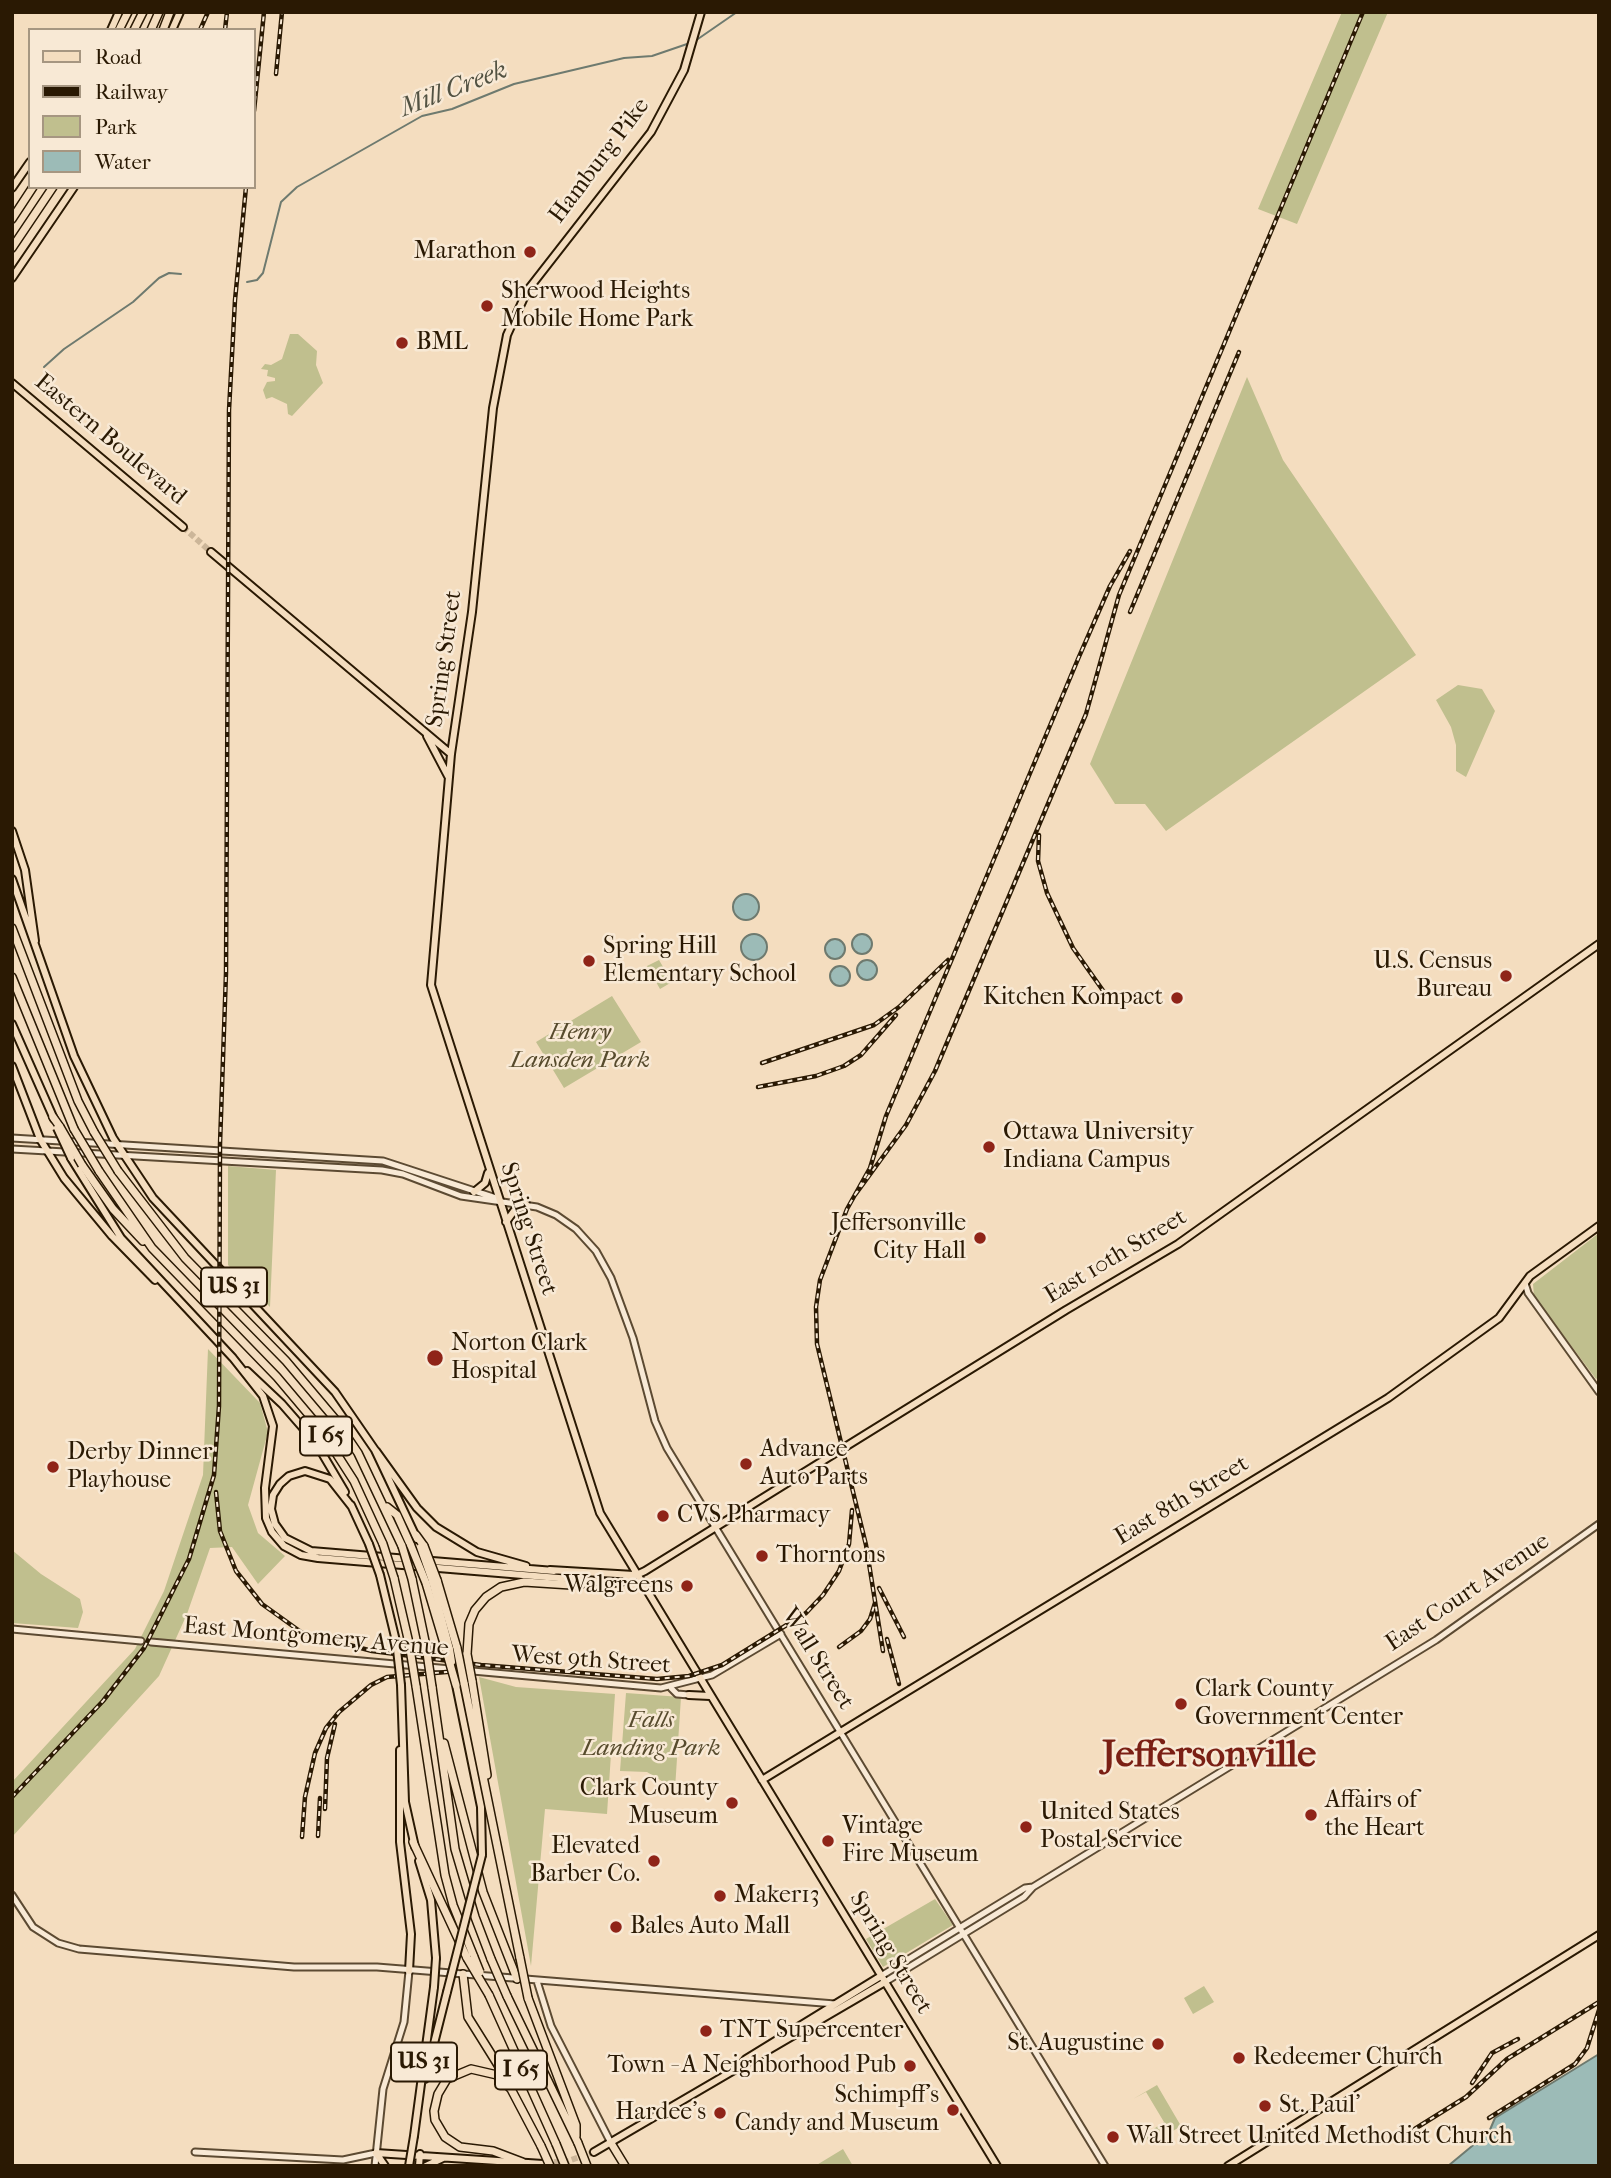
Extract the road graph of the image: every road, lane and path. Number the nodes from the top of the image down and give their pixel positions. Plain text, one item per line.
1 (119, 12) edge
2 (128, 12) edge
3 (143, 12) edge
4 (159, 12) edge
5 (180, 12) edge
6 (701, 12) edge
7 (112, 28) edge
8 (119, 28) edge
9 (135, 28) edge
10 (152, 28) edge
11 (173, 28) edge
12 (28, 165) edge
13 (12, 188) edge
14 (32, 189) edge
15 (52, 189) edge
16 (73, 189) edge
17 (12, 219) edge
18 (12, 248) edge
19 (12, 278) edge
20 (510, 323) joint
21 (12, 383) edge
22 (183, 527) tunnel mouth
23 (211, 552) tunnel mouth
24 (425, 732) junction
25 (452, 754) junction
26 (449, 779) junction
27 (12, 831) edge
28 (12, 879) edge
29 (12, 928) edge
30 (1599, 944) edge
31 (35, 946) junction
32 (12, 977) edge
33 (12, 1024) edge
34 (12, 1066) edge
35 (53, 1117) joint
36 (59, 1128) junction
37 (12, 1138) edge
38 (40, 1139) junction
39 (116, 1143) junction
40 (12, 1149) edge
41 (46, 1150) junction
42 (125, 1155) junction
43 (488, 1171) junction
44 (474, 1192) junction
45 (500, 1200) junction
46 (526, 1204) junction
47 (506, 1222) junction
48 (1599, 1226) edge
49 (152, 1248) junction
50 (1525, 1283) junction
51 (162, 1285) junction
52 (233, 1358) junction
53 (1599, 1392) edge
54 (375, 1450) junction
55 (352, 1507) junction
56 (1599, 1524) edge
57 (716, 1528) junction
58 (416, 1535) joint
59 (406, 1546) junction
60 (554, 1571) junction
61 (636, 1576) junction
62 (432, 1581) junction
63 (595, 1582) junction
64 (12, 1629) edge
65 (781, 1634) junction
66 (141, 1641) dead end
67 (151, 1642) dead end
68 (478, 1669) joint
69 (700, 1679) junction
70 (464, 1683) junction
71 (671, 1688) junction
72 (689, 1695) joint
73 (710, 1696) junction
74 (403, 1716) junction
75 (440, 1732) junction
76 (841, 1732) junction
77 (762, 1780) junction
78 (413, 1842) junction
79 (12, 1895) edge
80 (962, 1931) junction
81 (1599, 1935) edge
82 (470, 1957) junction
83 (409, 1971) junction
84 (463, 1974) junction
85 (517, 1979) junction
86 (883, 1979) junction
87 (537, 1981) junction
88 (835, 2004) junction
89 (741, 2066) junction
90 (519, 2101) junction
91 (414, 2136) junction
92 (577, 2142) junction
93 (611, 2143) junction
94 (195, 2152) dead end
95 (594, 2152) tunnel mouth
96 (376, 2153) junction
97 (420, 2154) junction
98 (447, 2156) junction
99 (522, 2164) edge
100 (546, 2165) edge
101 (375, 2166) edge
102 (384, 2166) edge
103 (409, 2166) edge
104 (419, 2166) edge
105 (426, 2166) edge
106 (565, 2166) edge
107 (587, 2166) edge
108 (625, 2166) edge
109 (997, 2166) edge
110 (1105, 2166) edge
111 (1228, 2166) edge

1 - 7 main road
2 - 8 highway
3 - 9 highway
4 - 10 highway
5 - 11 main road
6 - 20 main road, Hamburg Pike
12 - 13 main road
14 - 17 highway
15 - 18 highway
16 - 19 main road
20 - 25 main road, Spring Street
21 - 22 main road, Eastern Boulevard
23 - 24 main road
24 - 25 main road
24 - 26 main road
25 - 26 main road, Spring Street
26 - 43 main road, Spring Street
27 - 31 main road
28 - 31 main road, US 31
29 - 59 highway, I 65, bridge
30 - 57 main road, East 10th Street
31 - 39 main road, US 31
32 - 49 highway, I 65, bridge
33 - 35 main road
34 - 38 main road
35 - 36 highway
36 - 49 highway, bridge
36 - 51 main road, US 31, bridge
37 - 38 street
38 - 39 street
38 - 41 main road
39 - 42 main road, US 31
39 - 44 street
40 - 41 street
41 - 42 street
41 - 51 main road
42 - 45 street
42 - 54 main road, US 31
43 - 44 main road
43 - 45 main road, Spring Street
44 - 45 street
45 - 46 street, Wall Street
45 - 47 main road, Spring Street
46 - 47 main road
46 - 57 street, Wall Street
47 - 61 main road, Spring Street
48 - 50 main road, East 8th Street
49 - 82 highway, I 65, bridge
50 - 53 street
50 - 76 main road, East 8th Street
51 - 52 main road, US 31
52 - 55 main road, US 31
52 - 63 main road
54 - 58 main road, US 31
54 - 60 main road
55 - 60 main road
55 - 74 main road, US 31, bridge
56 - 80 street, East Court Avenue
57 - 61 main road, East 10th Street
57 - 65 street, Wall Street
58 - 62 highway, bridge
59 - 62 highway, bridge
59 - 75 highway, I 65, bridge
60 - 61 main road
61 - 63 main road
61 - 69 main road, Spring Street
62 - 70 highway, bridge
63 - 70 highway, bridge
64 - 66 street
65 - 69 street, West 9th Street
65 - 76 street, Wall Street
67 - 68 street, East Montgomery Avenue
68 - 71 street, West 9th Street
69 - 71 street, West 9th Street
69 - 73 main road, Spring Street
70 - 91 main road, US 31, bridge
70 - 92 highway, bridge
71 - 72 street
72 - 73 main road
73 - 77 main road, Spring Street
74 - 78 main road, US 31
74 - 83 main road
75 - 85 highway
75 - 92 highway, I 65, bridge
76 - 77 main road, East 8th Street
76 - 80 street, Wall Street
77 - 86 main road, Spring Street
78 - 82 highway
78 - 91 main road, US 31, bridge
79 - 83 street
80 - 86 street, East Court Avenue
80 - 110 street, Wall Street
81 - 111 main road
82 - 106 highway, I 65, bridge
83 - 84 street
83 - 96 street
84 - 85 street
84 - 90 highway
85 - 87 street
86 - 88 main road
86 - 89 main road
86 - 109 main road, Spring Street
87 - 88 street
87 - 93 street
88 - 89 main road
89 - 93 main road
90 - 99 highway
90 - 100 highway, bridge
91 - 103 main road, US 31, bridge
92 - 107 highway, I 65, bridge
93 - 95 main road
93 - 108 highway
94 - 96 street
96 - 97 main road
96 - 101 street
96 - 102 main road
97 - 98 main road
97 - 104 main road
98 - 99 main road
98 - 105 main road
99 - 100 main road

